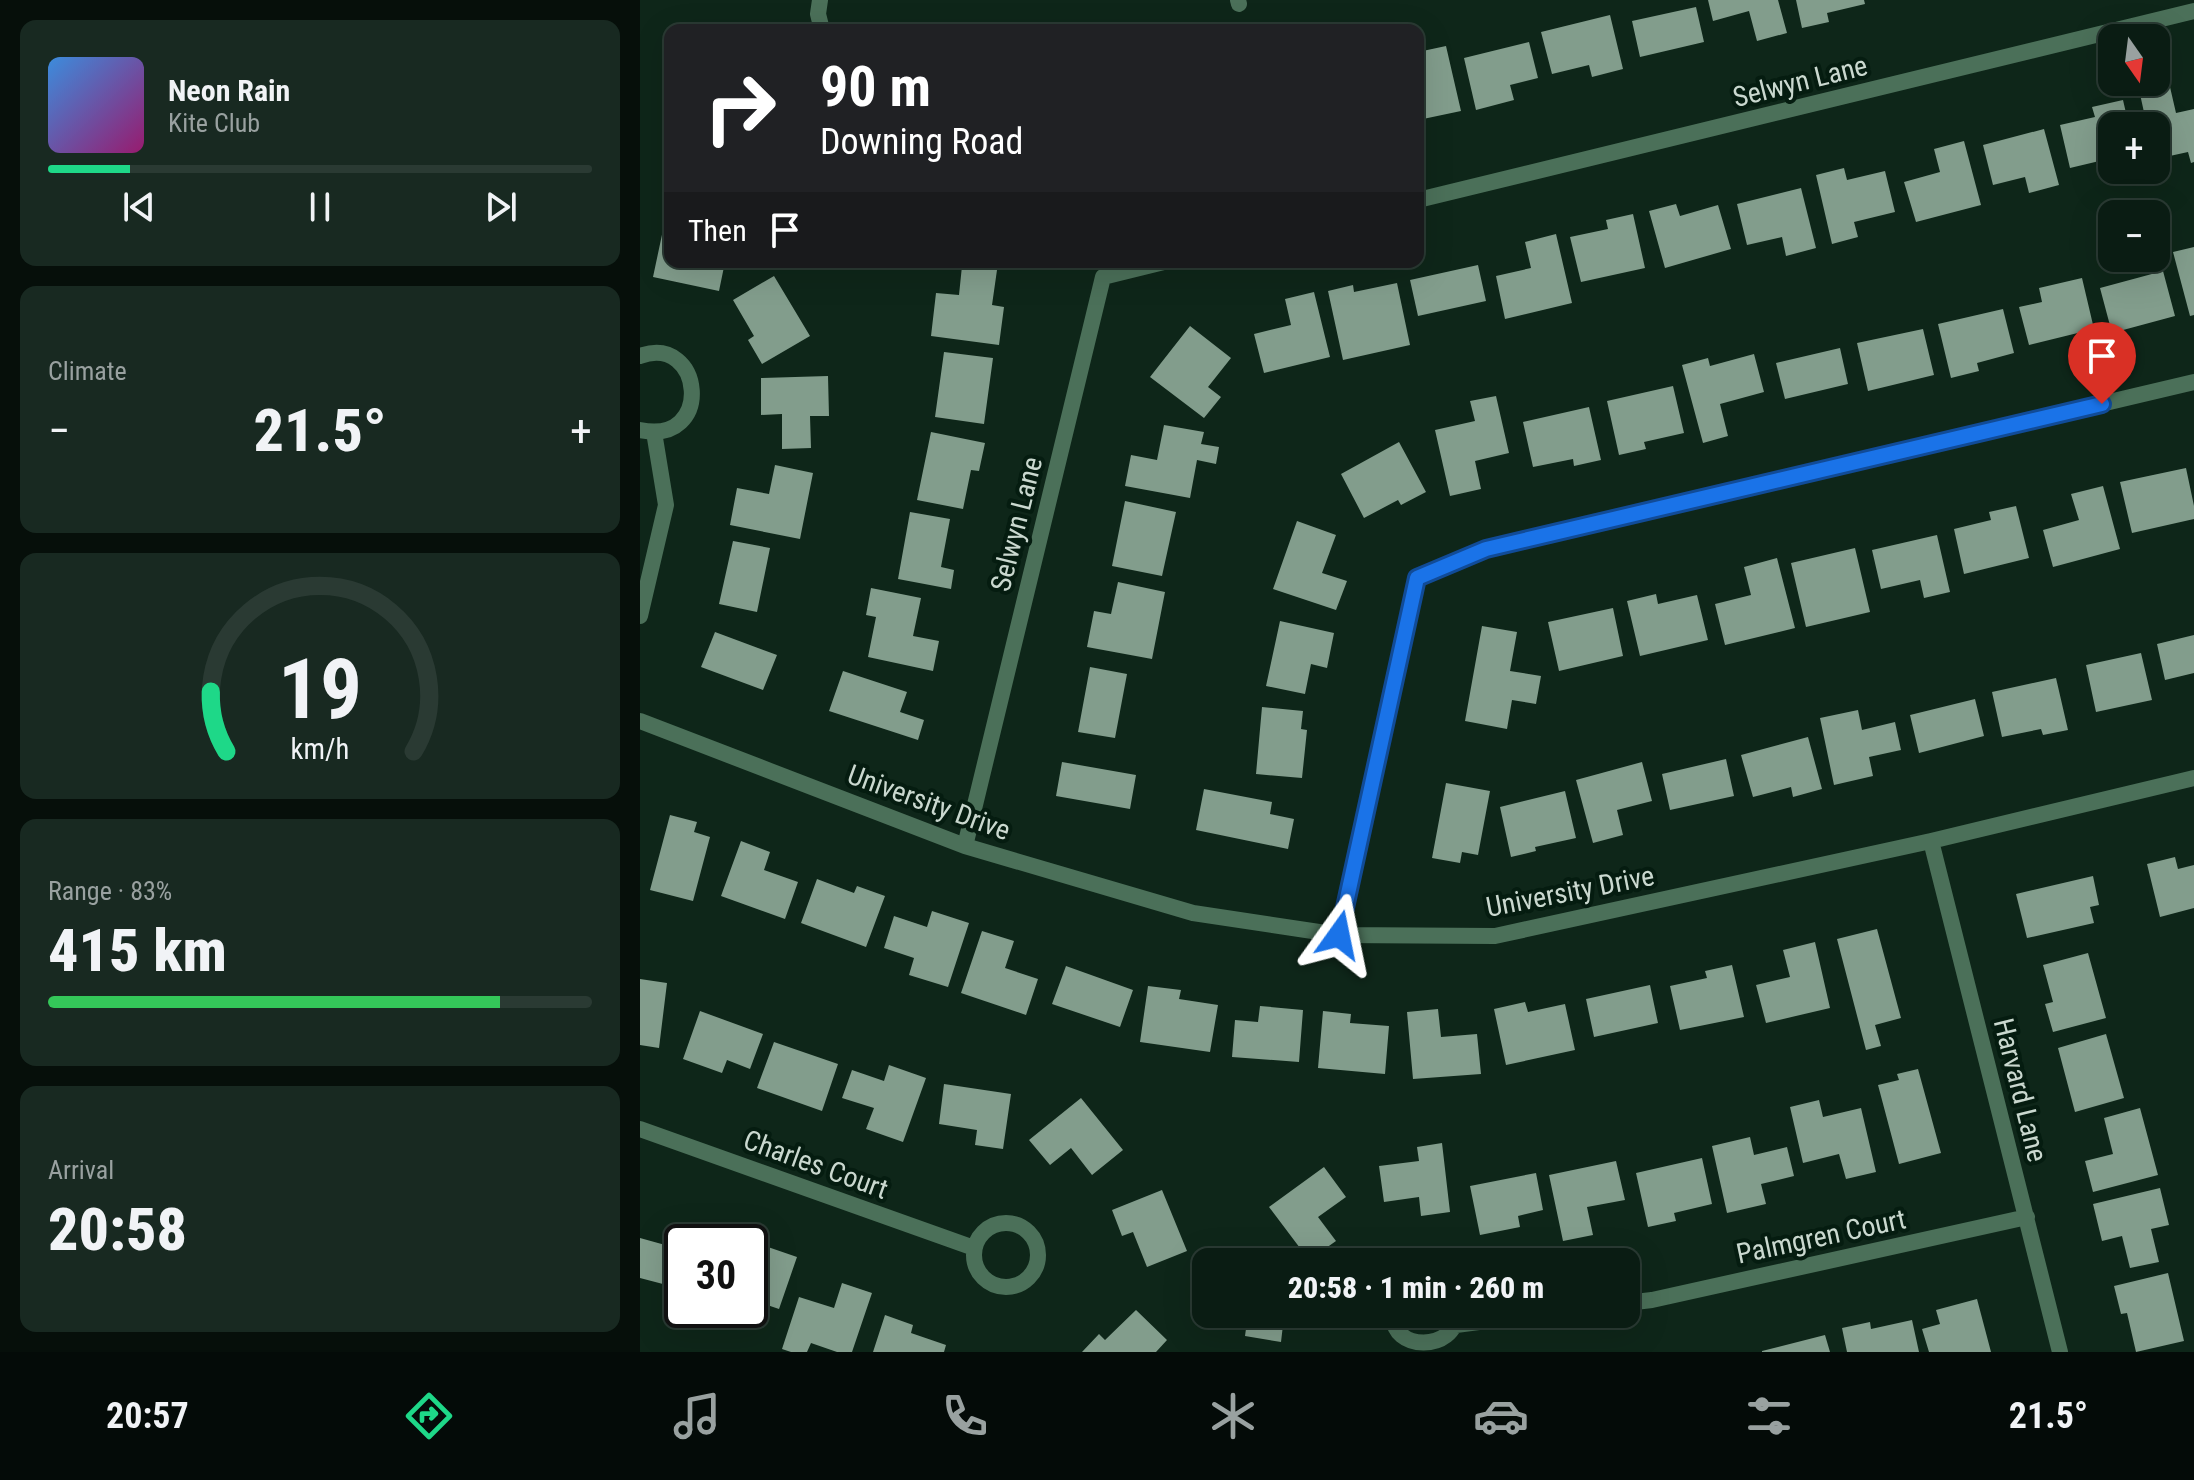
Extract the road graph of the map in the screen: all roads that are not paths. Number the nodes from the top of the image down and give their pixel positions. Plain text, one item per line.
1 (820, 0) edge
2 (2194, 11) edge
3 (820, 24) edge
4 (1424, 199) edge
5 (1140, 268) edge
6 (640, 356) edge
7 (2194, 382) edge
8 (647, 431) edge
9 (640, 616) edge
10 (640, 721) edge
11 (2194, 778) edge
12 (1931, 841) junction
13 (965, 846) junction
14 (1339, 935) junction
15 (640, 1129) edge
16 (2027, 1217) junction
17 (974, 1248) dead end
18 (1640, 1301) edge
19 (1395, 1328) edge
20 (1454, 1328) edge
21 (2060, 1352) edge

1 - 3 street
2 - 4 street, Selwyn Lane
5 - 13 street, Selwyn Lane
6 - 8 street
7 - 14 street
8 - 9 street
10 - 13 street, University Drive
11 - 12 street, University Drive
12 - 14 street, University Drive
12 - 16 street, Harvard Lane
13 - 14 street, University Drive
15 - 17 street, Charles Court
16 - 18 street, Palmgren Court
16 - 21 street, Harvard Lane
19 - 20 street

